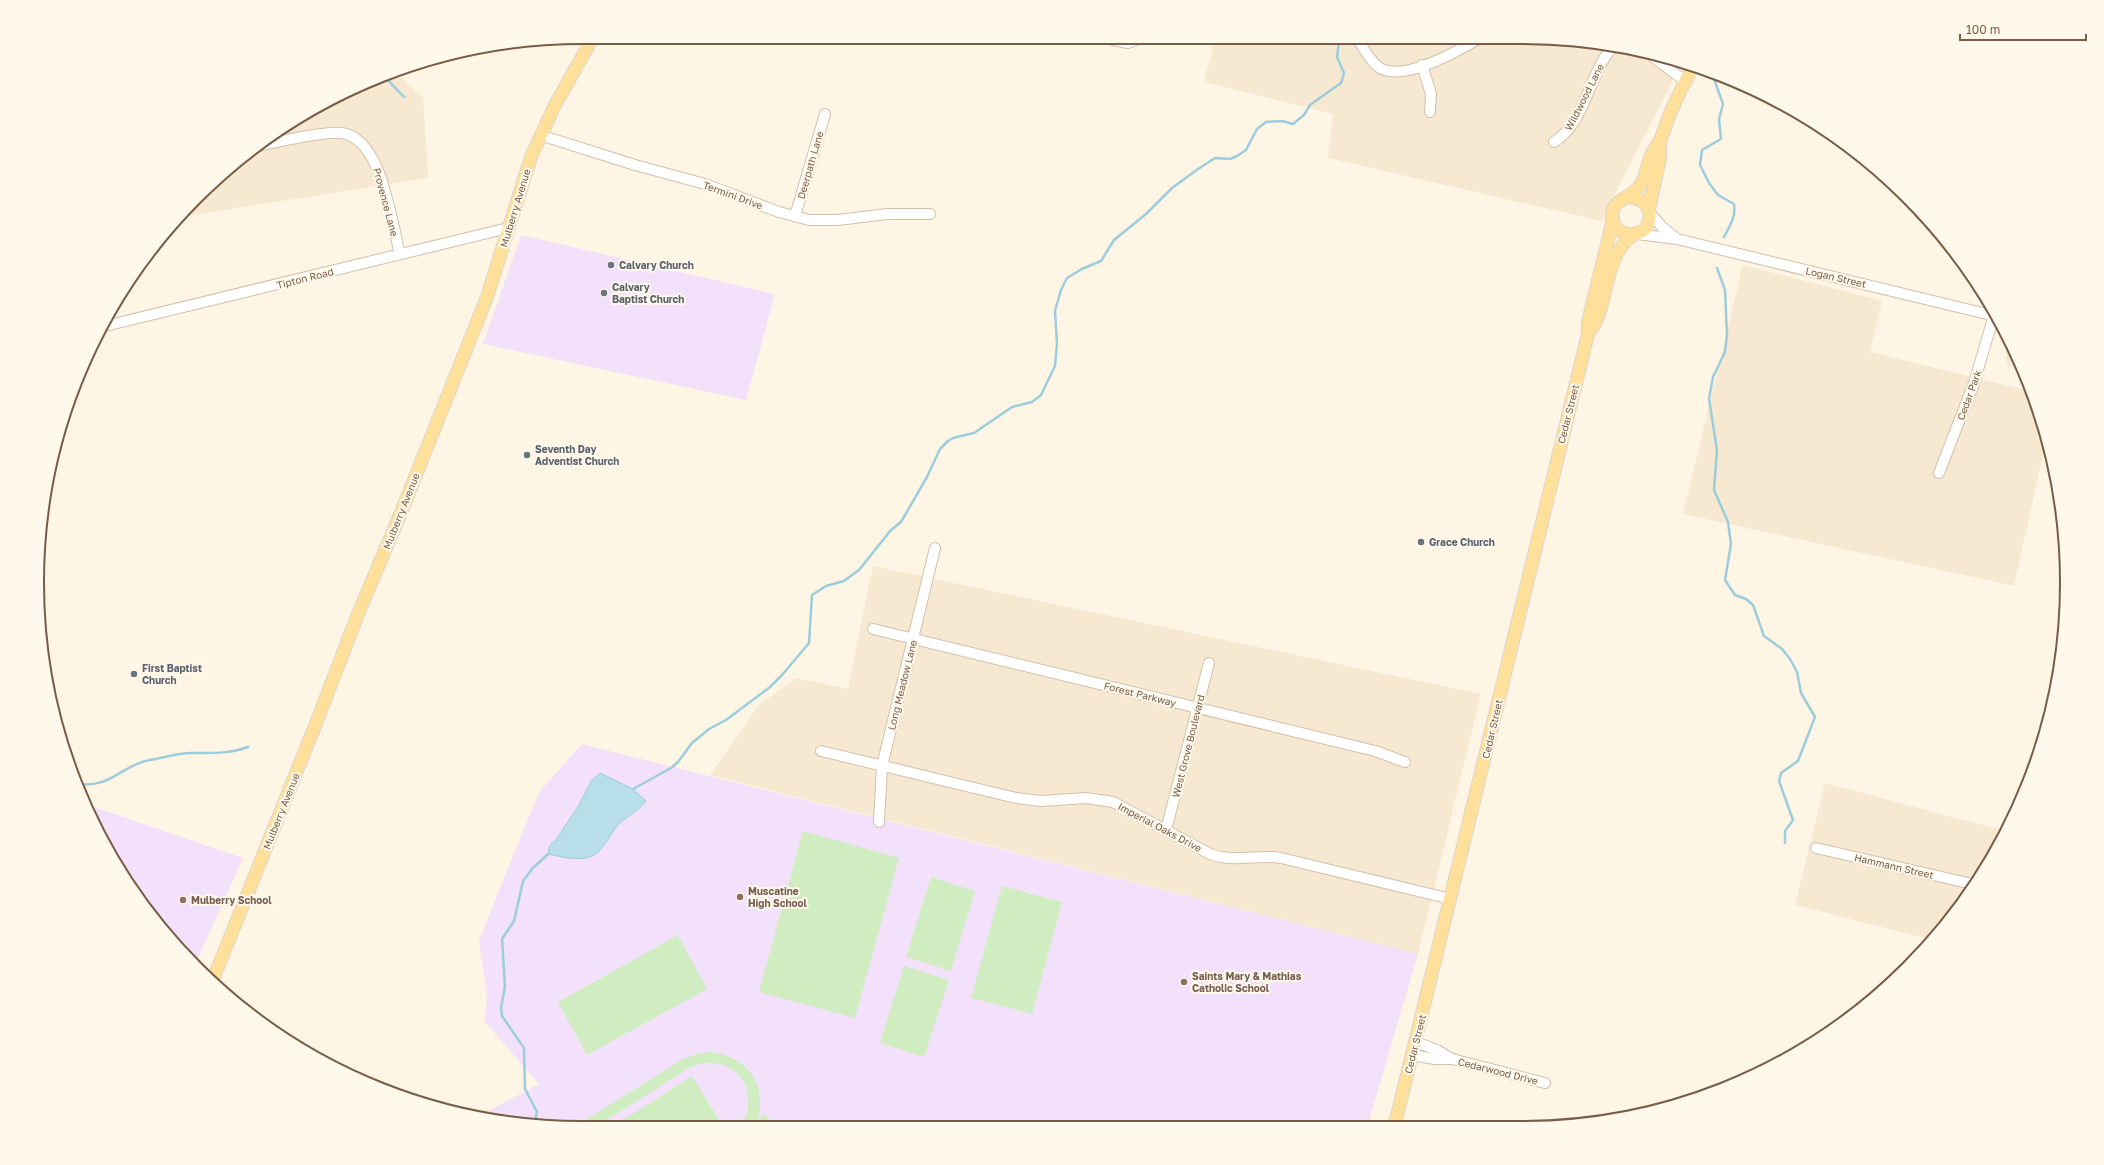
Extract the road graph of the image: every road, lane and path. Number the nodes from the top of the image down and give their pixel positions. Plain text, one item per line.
1 (589, 44) edge
2 (1361, 44) edge
3 (1470, 44) edge
4 (1609, 51) edge
5 (1659, 62) edge
6 (1422, 65) junction
7 (1691, 72) edge
8 (1685, 81) junction
9 (1430, 112) dead end
10 (825, 114) dead end
11 (540, 135) junction
12 (1660, 140) junction
13 (1554, 142) dead end
14 (271, 143) edge
15 (1629, 197) junction
16 (1649, 211) junction
17 (930, 214) dead end
18 (795, 216) junction
19 (1613, 219) junction
20 (508, 228) junction
21 (1635, 234) junction
22 (1677, 239) junction
23 (400, 254) junction
24 (1989, 315) edge
25 (1992, 321) edge
26 (110, 325) edge
27 (1588, 334) junction
28 (1939, 473) dead end
29 (935, 548) dead end
30 (873, 629) dead end
31 (914, 638) junction
32 (1209, 663) dead end
33 (1197, 708) junction
34 (821, 751) dead end
35 (1405, 762) dead end
36 (882, 766) junction
37 (879, 822) dead end
38 (1166, 830) junction
39 (1816, 848) dead end
40 (1968, 883) edge
41 (1451, 899) junction
42 (215, 975) edge
43 (1416, 1042) junction
44 (1412, 1055) junction
45 (1452, 1059) junction
46 (1545, 1083) dead end
47 (1396, 1121) edge

1 - 11 main road, Mulberry Avenue
2 - 6 street
3 - 6 street
4 - 13 street, Wildwood Lane
5 - 8 street
6 - 9 street
7 - 8 main road
8 - 12 main road
10 - 18 street, Deerpath Lane
11 - 18 street, Termini Drive
11 - 20 main road, Mulberry Avenue
12 - 15 main road
12 - 16 main road
14 - 23 street, Provence Lane
15 - 16 main road
15 - 19 main road
16 - 21 main road
16 - 22 street, Logan Street
17 - 18 street, Termini Drive
19 - 21 main road
19 - 27 main road, Cedar Street
20 - 23 street, Tipton Road
20 - 42 main road, Mulberry Avenue
21 - 22 street, Logan Street
21 - 27 main road, Cedar Street
22 - 24 street, Logan Street
23 - 26 street, Tipton Road
25 - 28 street, Cedar Park
27 - 41 main road, Cedar Street
29 - 31 street, Long Meadow Lane
30 - 31 street, Forest Parkway
31 - 33 street, Forest Parkway
31 - 36 street, Long Meadow Lane
32 - 33 street, West Grove Boulevard
33 - 35 street, Forest Parkway
33 - 38 street, West Grove Boulevard
34 - 36 street, Imperial Oaks Drive
36 - 37 street, Long Meadow Lane
36 - 38 street, Imperial Oaks Drive
38 - 41 street, Imperial Oaks Drive
39 - 40 street, Hammann Street
41 - 43 main road, Cedar Street
43 - 44 main road, Cedar Street
43 - 45 street, Cedarwood Drive
44 - 45 street, Cedarwood Drive
44 - 47 main road, Cedar Street
45 - 46 street, Cedarwood Drive

